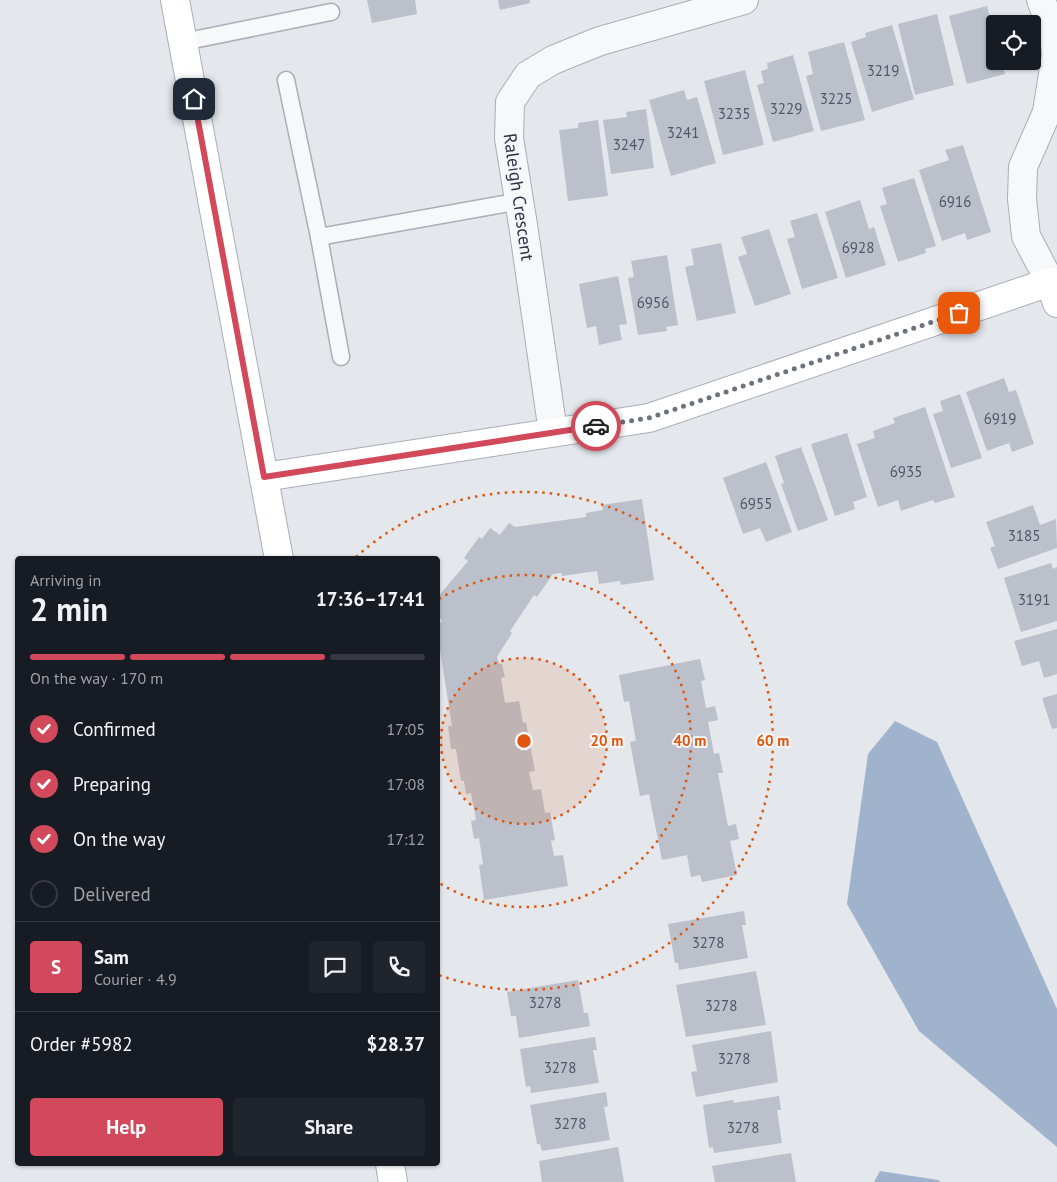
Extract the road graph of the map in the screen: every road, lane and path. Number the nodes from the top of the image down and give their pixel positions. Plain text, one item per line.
1 (175, 0) edge
2 (744, 0) edge
3 (1041, 0) edge
4 (331, 12) dead end
5 (183, 42) junction
6 (286, 80) dead end
7 (520, 202) junction
8 (319, 238) junction
9 (1055, 288) edge
10 (341, 357) dead end
11 (552, 432) junction
12 (264, 477) junction
13 (278, 556) edge
14 (390, 1166) edge
15 (394, 1182) edge

1 - 5 street
2 - 7 street, Raleigh Crescent
3 - 9 street
4 - 5 lane
5 - 12 street
6 - 8 lane
7 - 8 lane
7 - 11 street, Raleigh Crescent
8 - 10 lane
9 - 11 street
11 - 12 street
12 - 13 street
14 - 15 street

